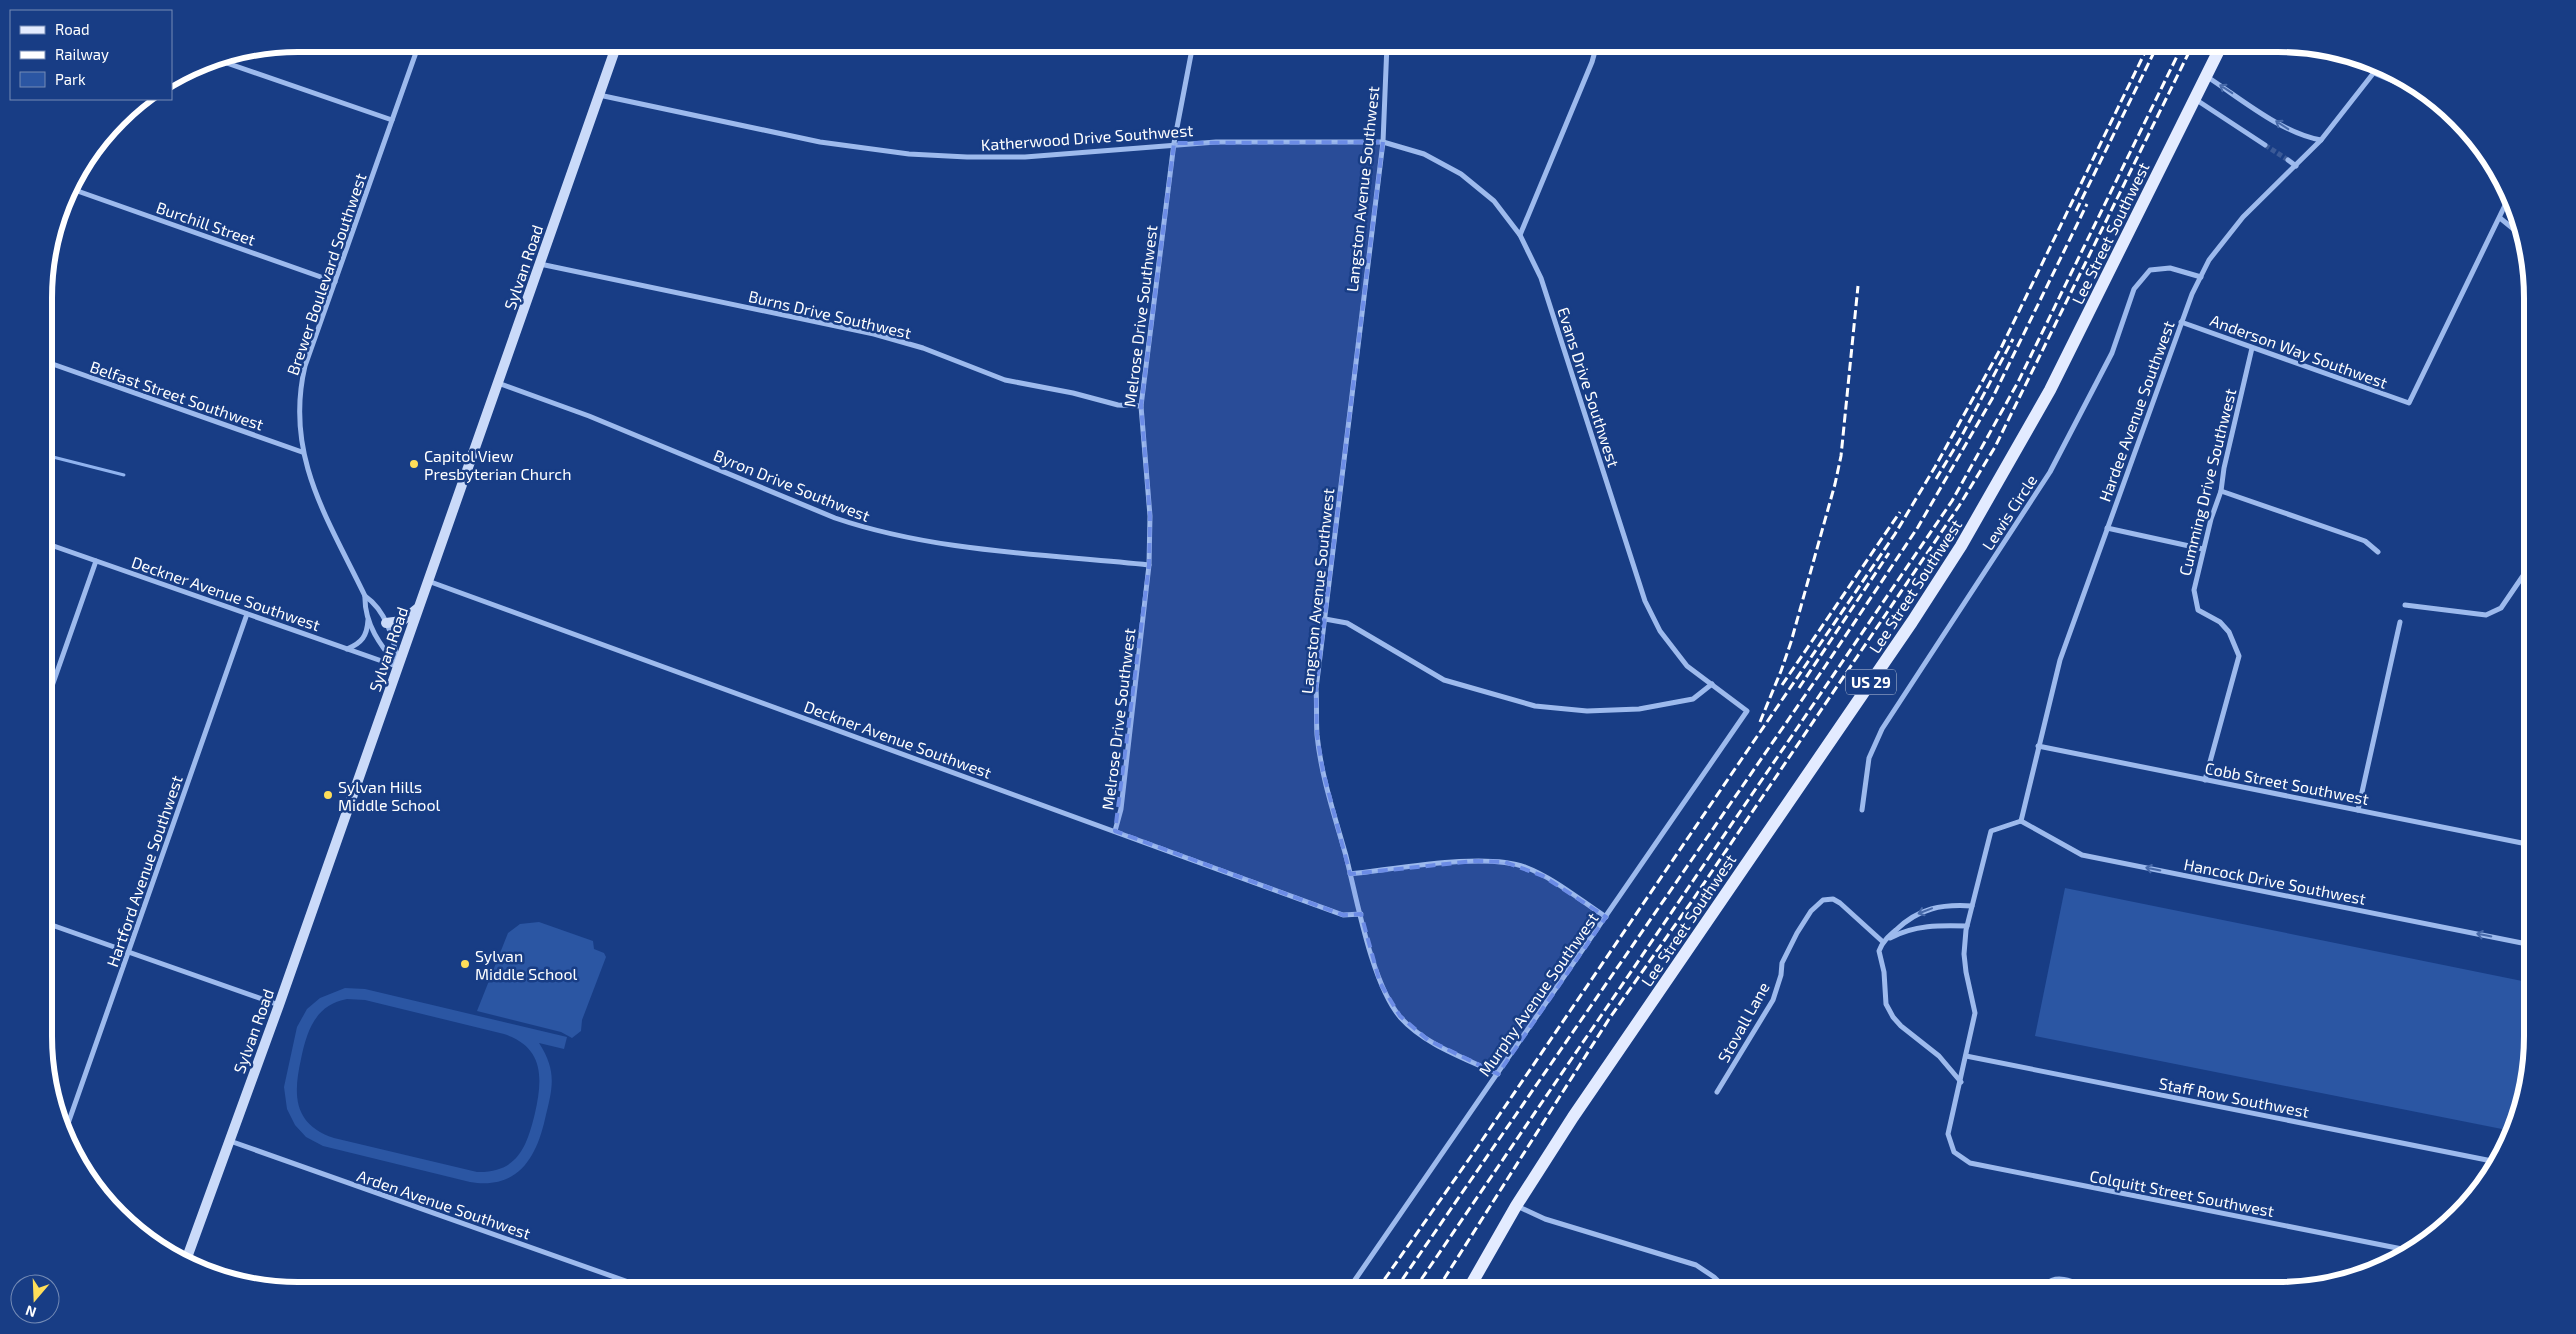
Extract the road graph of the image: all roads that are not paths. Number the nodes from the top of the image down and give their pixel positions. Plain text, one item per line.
1 (416, 52) edge
2 (614, 52) edge
3 (1191, 52) edge
4 (1387, 52) edge
5 (1595, 52) edge
6 (2218, 52) edge
7 (228, 63) edge
8 (2374, 73) joint
9 (2206, 76) junction
10 (2387, 79) edge
11 (599, 95) junction
12 (2195, 99) junction
13 (392, 120) junction
14 (2321, 140) junction
15 (1383, 142) junction
16 (1174, 143) junction
17 (2265, 146) tunnel mouth
18 (2288, 160) tunnel mouth
19 (2296, 166) junction
20 (77, 191) edge
21 (2505, 205) edge
22 (2500, 218) junction
23 (2513, 229) edge
24 (1520, 235) junction
25 (540, 264) junction
26 (2201, 277) junction
27 (335, 282) junction
28 (2181, 322) junction
29 (2252, 348) junction
30 (52, 364) edge
31 (498, 383) junction
32 (1141, 406) junction
33 (302, 452) junction
34 (2221, 492) junction
35 (2107, 528) junction
36 (52, 546) edge
37 (2203, 549) junction
38 (2378, 552) dead end
39 (96, 562) junction
40 (1149, 565) junction
41 (2524, 574) edge
42 (428, 580) junction
43 (365, 596) junction
44 (2405, 605) dead end
45 (419, 606) junction
46 (247, 614) junction
47 (368, 619) junction
48 (1325, 619) junction
49 (2400, 622) dead end
50 (386, 623) junction
51 (347, 649) junction
52 (398, 667) junction
53 (1712, 684) junction
54 (52, 686) edge
55 (1747, 710) joint
56 (2038, 746) junction
57 (2205, 780) junction
58 (1862, 810) dead end
59 (2358, 810) junction
60 (2021, 821) junction
61 (1115, 831) junction
62 (2524, 843) edge
63 (1350, 874) junction
64 (1972, 906) junction
65 (1361, 914) junction
66 (1606, 917) junction
67 (52, 925) edge
68 (1967, 926) junction
69 (1883, 942) junction
70 (2524, 943) edge
71 (129, 952) junction
72 (279, 1005) junction
73 (1966, 1056) junction
74 (1498, 1074) junction
75 (1960, 1082) junction
76 (1717, 1092) dead end
77 (68, 1122) edge
78 (229, 1141) junction
79 (2490, 1161) edge
80 (1516, 1206) junction
81 (2401, 1249) edge
82 (188, 1255) edge
83 (628, 1282) edge
84 (1354, 1282) edge
85 (1473, 1282) edge
86 (1719, 1282) edge
87 (2048, 1282) edge
88 (2071, 1282) edge

1 - 13 street, Brewer Boulevard Southwest
2 - 11 main road, Sylvan Road
3 - 16 street, Melrose Drive Southwest
4 - 15 street, Langston Avenue Southwest
5 - 24 street
6 - 9 main road, Lee Street Southwest / US 29
7 - 13 street
8 - 10 street
8 - 14 street, Hardee Avenue Southwest
9 - 12 main road, Lee Street Southwest / US 29
14 -> 9 street
11 - 16 street, Katherwood Drive Southwest
11 - 25 main road, Sylvan Road
12 - 17 street
12 - 80 main road, Lee Street Southwest / US 29
13 - 27 street, Brewer Boulevard Southwest
14 - 19 street, Hardee Avenue Southwest
15 - 16 street, Katherwood Drive Southwest
15 - 24 street, Katherwood Drive Southwest
15 - 48 street, Langston Avenue Southwest
16 - 32 street, Melrose Drive Southwest
18 - 19 street
19 - 26 street, Hardee Avenue Southwest
20 - 27 street, Burchill Street
21 - 22 street
22 - 23 street
22 - 29 street, Anderson Way Southwest
24 - 53 street, Evans Drive Southwest
25 - 31 main road, Sylvan Road
25 - 32 street, Burns Drive Southwest
26 - 28 street, Hardee Avenue Southwest
26 - 58 street, Lewis Circle
27 - 33 street, Brewer Boulevard Southwest
28 - 29 street, Anderson Way Southwest
28 - 35 street, Hardee Avenue Southwest
29 - 34 street, Cumming Drive Southwest
30 - 33 street, Belfast Street Southwest
31 - 40 street, Byron Drive Southwest
31 - 42 main road, Sylvan Road
32 - 40 street, Melrose Drive Southwest
33 - 43 street, Brewer Boulevard Southwest
34 - 37 street, Cumming Drive Southwest
34 - 38 street
35 - 37 street
35 - 56 street, Hardee Avenue Southwest
36 - 39 street, Deckner Avenue Southwest
37 - 57 street, Cumming Drive Southwest
39 - 46 street, Deckner Avenue Southwest
39 - 54 street
40 - 61 street, Melrose Drive Southwest
41 - 44 street
42 - 45 main road, Sylvan Road
42 - 61 street, Deckner Avenue Southwest
43 - 47 street, Brewer Boulevard Southwest
43 - 50 street, Brewer Boulevard Southwest
45 - 50 main road
45 - 52 main road, Sylvan Road
46 - 51 street, Deckner Avenue Southwest
46 - 71 street, Hartford Avenue Southwest
47 - 51 street
47 - 52 street, Brewer Boulevard Southwest
48 - 53 street
48 - 63 street, Langston Avenue Southwest
49 - 59 street
50 - 52 street, Brewer Boulevard Southwest
51 - 52 street, Deckner Avenue Southwest
52 - 72 main road, Sylvan Road
53 - 55 street, Evans Drive Southwest
55 - 66 street, Murphy Avenue Southwest
56 - 57 street, Cobb Street Southwest
56 - 60 street, Hardee Avenue Southwest
57 - 59 street, Cobb Street Southwest
59 - 62 street, Cobb Street Southwest
60 - 64 street
70 -> 60 street, Hancock Drive Southwest
61 - 65 street, Deckner Avenue Southwest
63 - 65 street, Langston Avenue Southwest
63 - 66 street
64 - 68 street
64 -> 69 street
65 - 74 street, Langston Avenue Southwest
66 - 74 street, Murphy Avenue Southwest
67 - 71 street
68 - 69 street
68 - 73 street
69 - 75 street
69 - 76 street, Stovall Lane
71 - 72 street
71 - 77 street, Hartford Avenue Southwest
72 - 78 main road, Sylvan Road
73 - 75 street
73 - 79 street, Staff Row Southwest
74 - 84 street, Murphy Avenue Southwest
75 - 81 street, Colquitt Street Southwest
78 - 82 main road, Sylvan Road
78 - 83 street, Arden Avenue Southwest
80 - 85 main road, Lee Street Southwest / US 29
80 - 86 street
87 - 88 street

